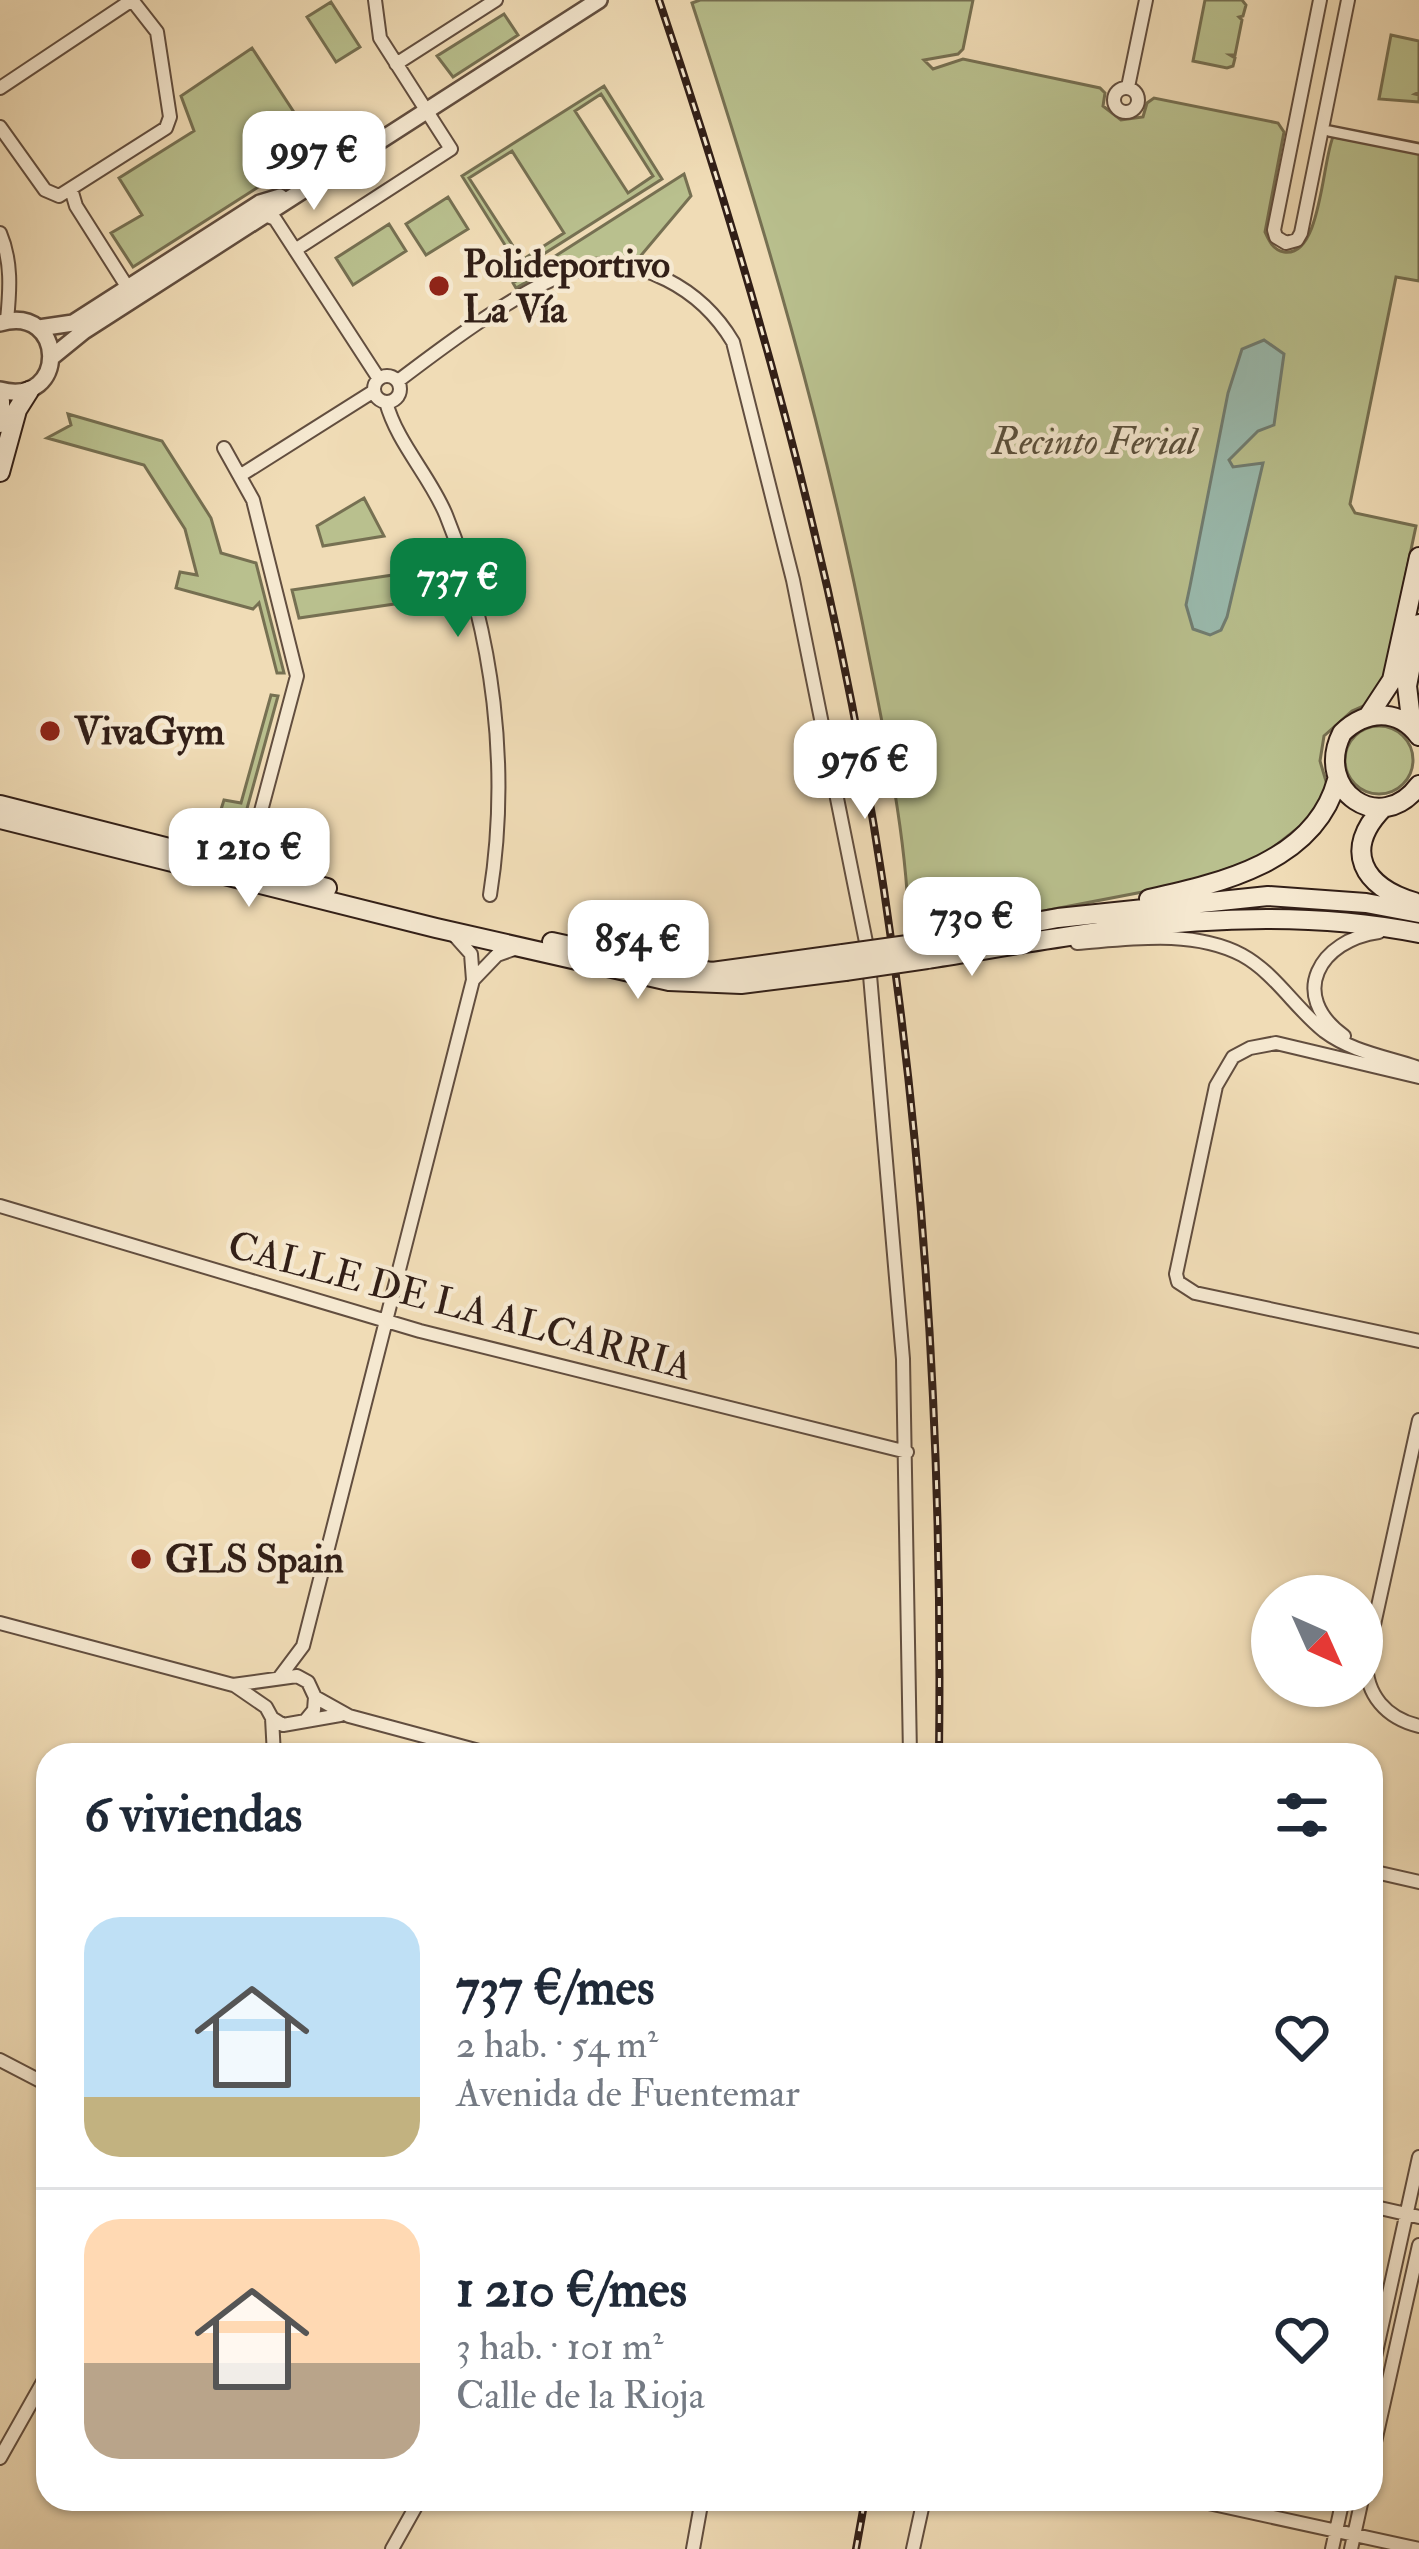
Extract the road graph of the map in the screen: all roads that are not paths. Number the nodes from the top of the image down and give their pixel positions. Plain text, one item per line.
1 (132, 0) edge
2 (375, 0) edge
3 (496, 0) edge
4 (599, 0) edge
5 (1146, 0) edge
6 (1320, 0) edge
7 (1348, 0) edge
8 (396, 64) junction
9 (1128, 87) dead end
10 (0, 88) edge
11 (426, 112) junction
12 (0, 127) edge
13 (1329, 131) dead end
14 (1419, 149) edge
15 (336, 169) junction
16 (71, 189) junction
17 (265, 214) junction
18 (0, 233) edge
19 (295, 250) junction
20 (10, 288) junction
21 (128, 288) junction
22 (4, 322) edge
23 (34, 325) junction
24 (52, 357) junction
25 (398, 381) junction
26 (376, 385) junction
27 (0, 390) edge
28 (28, 391) junction
29 (0, 400) edge
30 (386, 402) junction
31 (0, 423) edge
32 (224, 448) dead end
33 (0, 472) edge
34 (242, 475) junction
35 (1419, 557) edge
36 (1419, 624) edge
37 (1369, 715) junction
38 (1415, 731) edge
39 (1337, 780) junction
40 (1419, 785) edge
41 (0, 805) edge
42 (1401, 805) edge
43 (0, 820) edge
44 (250, 856) dead end
45 (490, 896) dead end
46 (1419, 903) edge
47 (1419, 913) edge
48 (1058, 918) junction
49 (448, 931) junction
50 (1419, 934) edge
51 (1009, 946) junction
52 (521, 948) junction
53 (924, 951) junction
54 (844, 962) junction
55 (473, 980) junction
56 (1419, 1068) edge
57 (0, 1206) edge
58 (384, 1321) junction
59 (1419, 1341) edge
60 (1419, 1420) edge
61 (907, 1451) junction
62 (0, 1623) edge
63 (303, 1646) junction
64 (278, 1679) junction
65 (233, 1685) junction
66 (314, 1692) junction
67 (269, 1712) junction
68 (349, 1715) junction
69 (300, 1723) junction
70 (1419, 1726) edge
71 (274, 1743) edge
72 (285, 1743) edge
73 (450, 1743) edge
74 (910, 1743) edge
75 (1383, 1874) edge
76 (1419, 1882) edge
77 (0, 2060) edge
78 (36, 2079) edge
79 (1419, 2157) edge
80 (1383, 2209) edge
81 (1413, 2215) edge
82 (1419, 2245) edge
83 (1383, 2329) edge
84 (36, 2394) edge
85 (1383, 2406) edge
86 (0, 2420) edge
87 (16, 2428) junction
88 (0, 2458) edge
89 (413, 2511) edge
90 (700, 2511) edge
91 (922, 2511) edge
92 (1245, 2511) edge
93 (1340, 2511) edge
94 (1359, 2511) edge
95 (1336, 2531) junction
96 (1353, 2542) edge
97 (392, 2549) edge
98 (693, 2549) edge
99 (914, 2549) edge
100 (1332, 2549) edge
101 (1419, 2549) edge

1 - 10 street
1 - 16 street
2 - 8 street
3 - 8 street
4 - 11 street
5 - 9 street
6 - 7 street
8 - 11 street
11 - 15 street
11 - 19 street
12 - 16 street
13 - 14 street
15 - 17 street
15 - 21 street
16 - 21 street
17 - 19 street
17 - 24 street
18 - 20 street
19 - 26 street
20 - 22 street
20 - 23 street
21 - 23 street
22 - 23 street
23 - 24 street
24 - 28 street
25 - 26 street
25 - 30 street
25 - 61 street
26 - 30 street
26 - 34 street
27 - 28 street
28 - 33 main road
29 - 31 main road
30 - 45 street
32 - 34 street
34 - 44 street
35 - 37 main road
36 - 38 main road
37 - 38 main road
37 - 39 main road
39 - 42 main road
39 - 48 main road
40 - 42 main road
41 - 54 main road
42 - 46 main road
43 - 49 main road
47 - 48 main road
48 - 53 main road
49 - 52 main road
49 - 55 street
50 - 51 main road
50 - 56 street
51 - 53 main road
51 - 56 street
52 - 54 main road
52 - 55 street
53 - 54 main road, bridge
55 - 58 street
56 - 59 street
57 - 58 street, CALLE DE LA ALCARRIA
58 - 61 street, CALLE DE LA ALCARRIA
58 - 63 street
60 - 70 street
61 - 74 street
62 - 65 street
63 - 64 street
63 - 66 street
64 - 65 street
64 - 66 street
64 - 67 street
65 - 67 street
66 - 68 street
66 - 69 street
67 - 69 street
67 - 71 street
68 - 69 street
68 - 73 street
69 - 72 street
75 - 76 street
77 - 78 street
79 - 81 street
80 - 81 street
81 - 83 street
82 - 85 street
84 - 87 street
86 - 87 street
87 - 88 street
89 - 97 street
90 - 98 street
91 - 99 street
92 - 95 street
93 - 95 street
94 - 96 street
95 - 96 street
95 - 100 street
96 - 101 street

